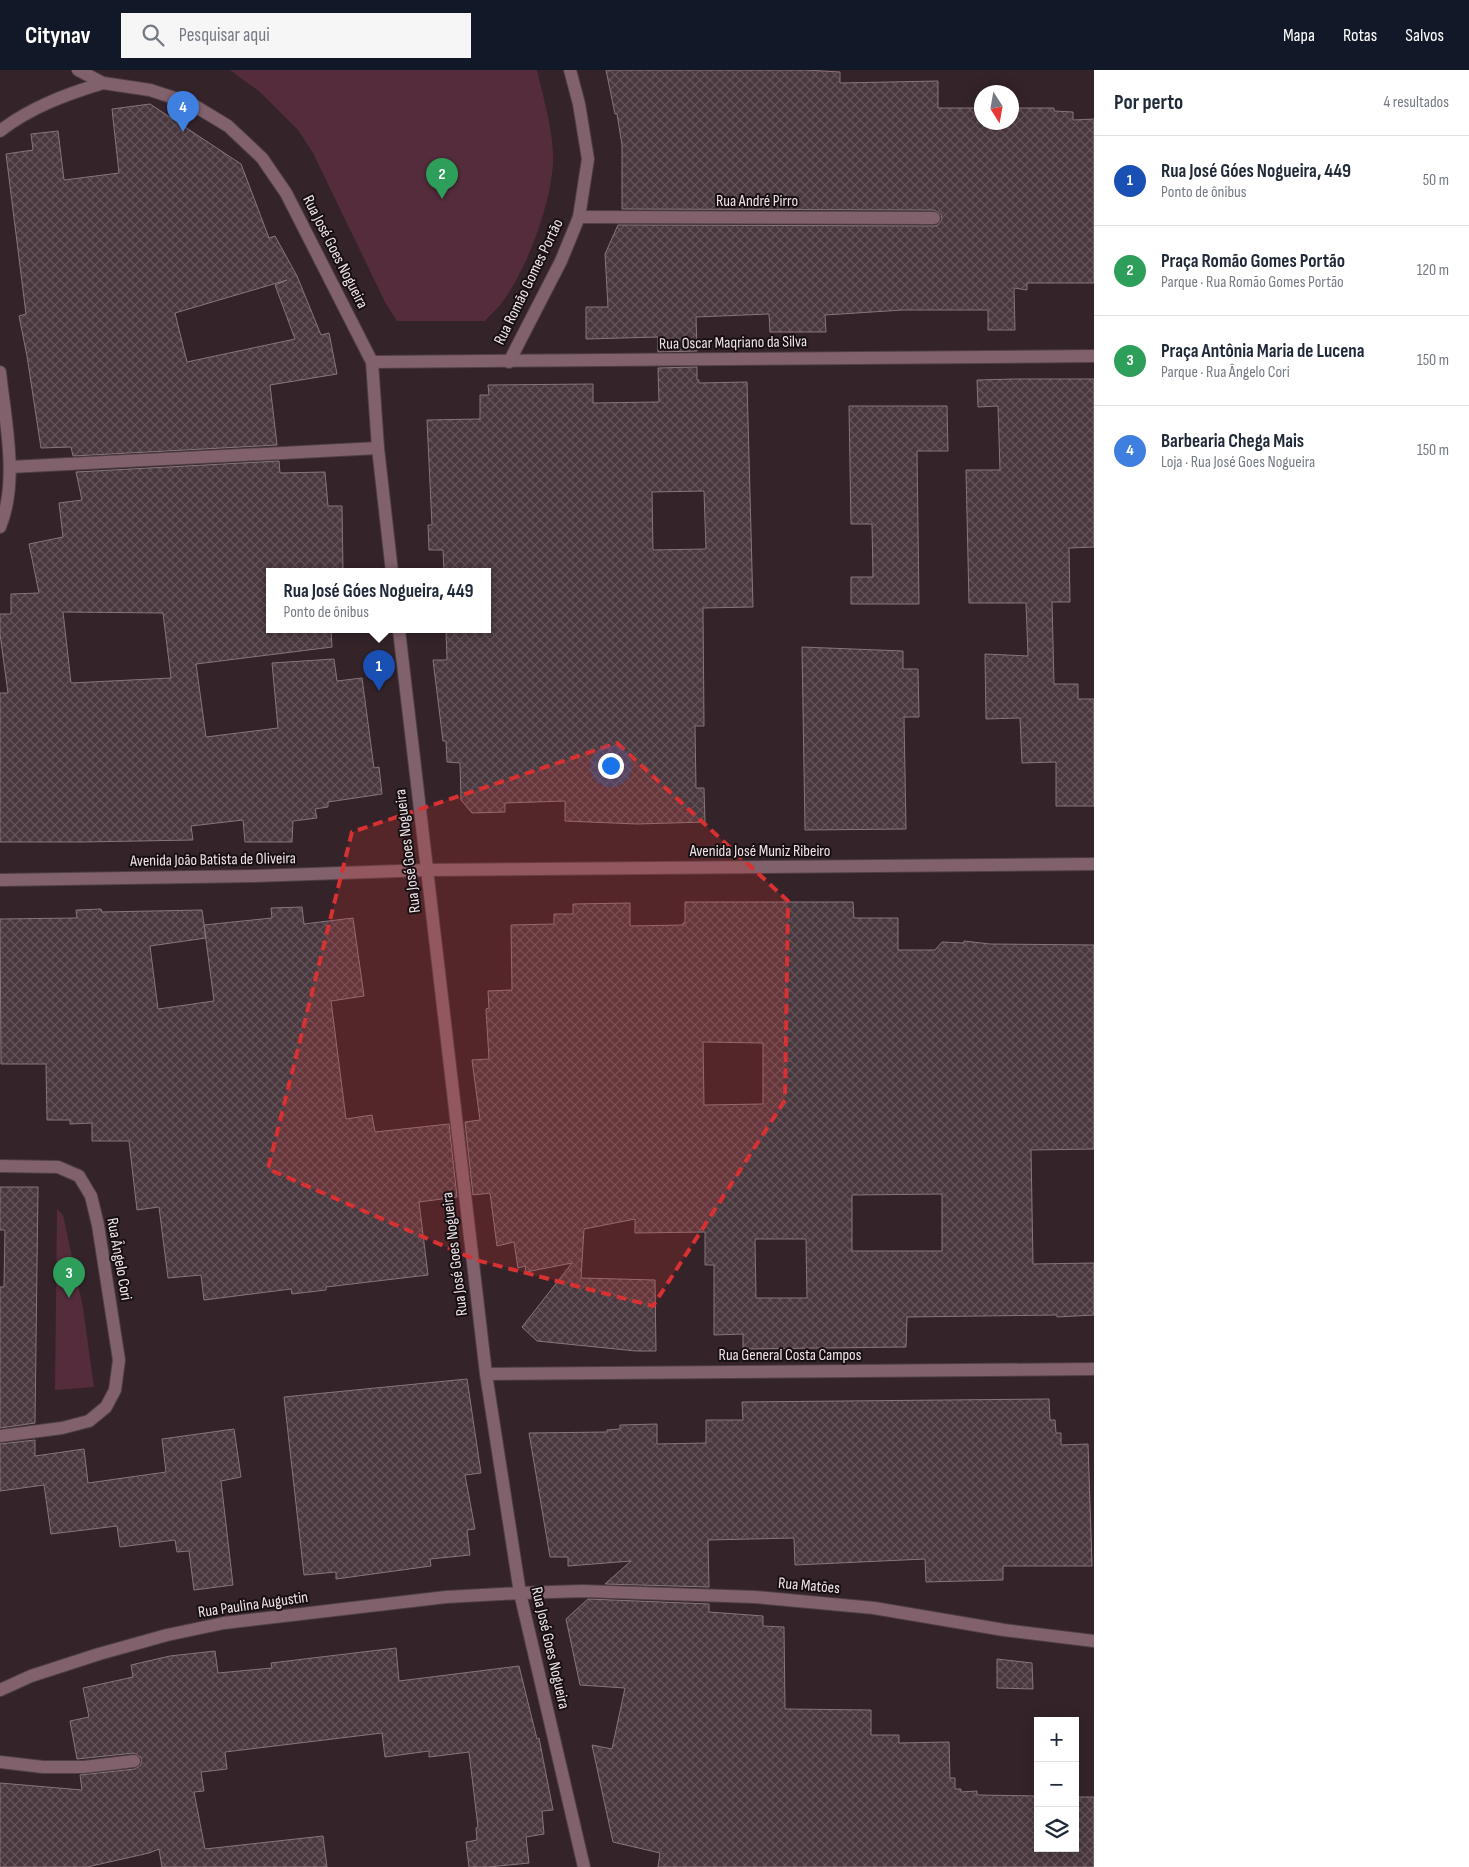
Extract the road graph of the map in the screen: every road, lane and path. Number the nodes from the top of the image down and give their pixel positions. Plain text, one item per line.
1 (78, 70) edge
2 (570, 70) edge
3 (103, 83) junction
4 (0, 131) edge
5 (579, 217) junction
6 (934, 218) dead end
7 (1094, 356) edge
8 (372, 362) junction
9 (509, 362) junction
10 (0, 373) edge
11 (378, 448) junction
12 (10, 467) junction
13 (0, 527) edge
14 (392, 568) edge
15 (399, 633) edge
16 (1094, 864) edge
17 (427, 870) junction
18 (0, 880) edge
19 (0, 1166) edge
20 (1094, 1369) edge
21 (486, 1374) junction
22 (0, 1436) edge
23 (520, 1593) junction
24 (1094, 1641) edge
25 (0, 1690) edge
26 (134, 1761) dead end
27 (0, 1762) edge
28 (584, 1867) edge

1 - 3 street, Rua José Goes Nogueira
2 - 5 street, Rua Romão Gomes Portão
3 - 4 street
3 - 8 street, Rua José Goes Nogueira
5 - 6 street, Rua André Pirro
5 - 9 street, Rua Romão Gomes Portão
7 - 9 street, Rua Oscar Maqriano da Silva
8 - 9 street, Rua Oscar Maqriano da Silva
8 - 11 street, Rua José Goes Nogueira
10 - 12 street
11 - 12 street
11 - 14 street, Rua José Goes Nogueira
12 - 13 street
15 - 17 street, Rua José Goes Nogueira
16 - 17 street, Avenida José Muniz Ribeiro
17 - 18 street, Avenida João Batista de Oliveira
17 - 21 street, Rua José Goes Nogueira
19 - 22 street, Rua Ângelo Cori
20 - 21 street, Rua General Costa Campos
21 - 23 street, Rua José Goes Nogueira
23 - 24 street, Rua Matões
23 - 25 street, Rua Paulina Augustin
23 - 28 street, Rua José Goes Nogueira
26 - 27 street

